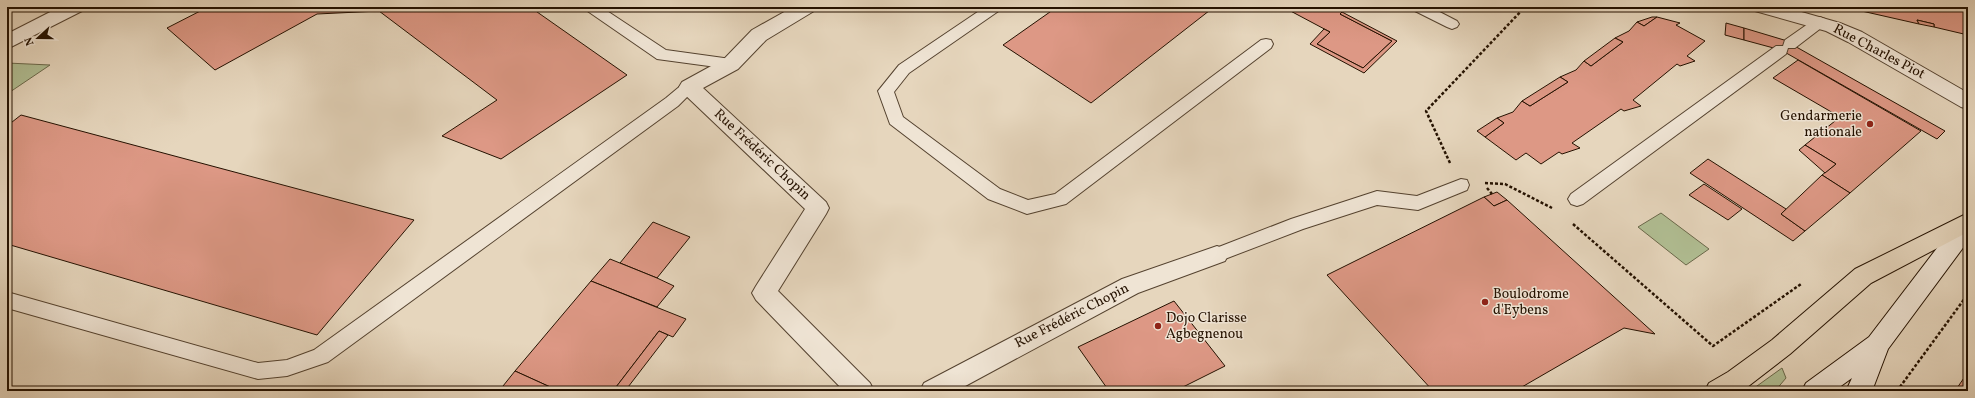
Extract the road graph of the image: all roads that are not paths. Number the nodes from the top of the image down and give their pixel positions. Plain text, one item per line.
1 (74, 7) edge
2 (591, 7) edge
3 (807, 7) edge
4 (995, 7) edge
5 (1418, 7) edge
6 (1762, 7) edge
7 (1820, 22) junction
8 (1452, 24) dead end
9 (7, 42) edge
10 (1266, 44) dead end
11 (731, 64) junction
12 (689, 87) junction
13 (1968, 102) edge
14 (1461, 185) road end
15 (1577, 199) dead end
16 (1968, 223) edge
17 (1217, 255) joint
18 (7, 300) edge
19 (1878, 344) junction
20 (861, 391) edge
21 (933, 391) edge
22 (1718, 391) edge
23 (1815, 391) edge
24 (1859, 391) edge

1 - 9 street
2 - 11 lane
3 - 11 street
4 - 10 lane
5 - 8 lane
6 - 7 street, Rue Charles Piot
7 - 13 street, Rue Charles Piot
7 - 15 lane
11 - 12 street
12 - 18 lane
12 - 20 street, Rue Frédéric Chopin
14 - 17 lane
16 - 19 street
16 - 22 highway
17 - 21 street, Rue Frédéric Chopin
19 - 23 street
19 - 24 street

